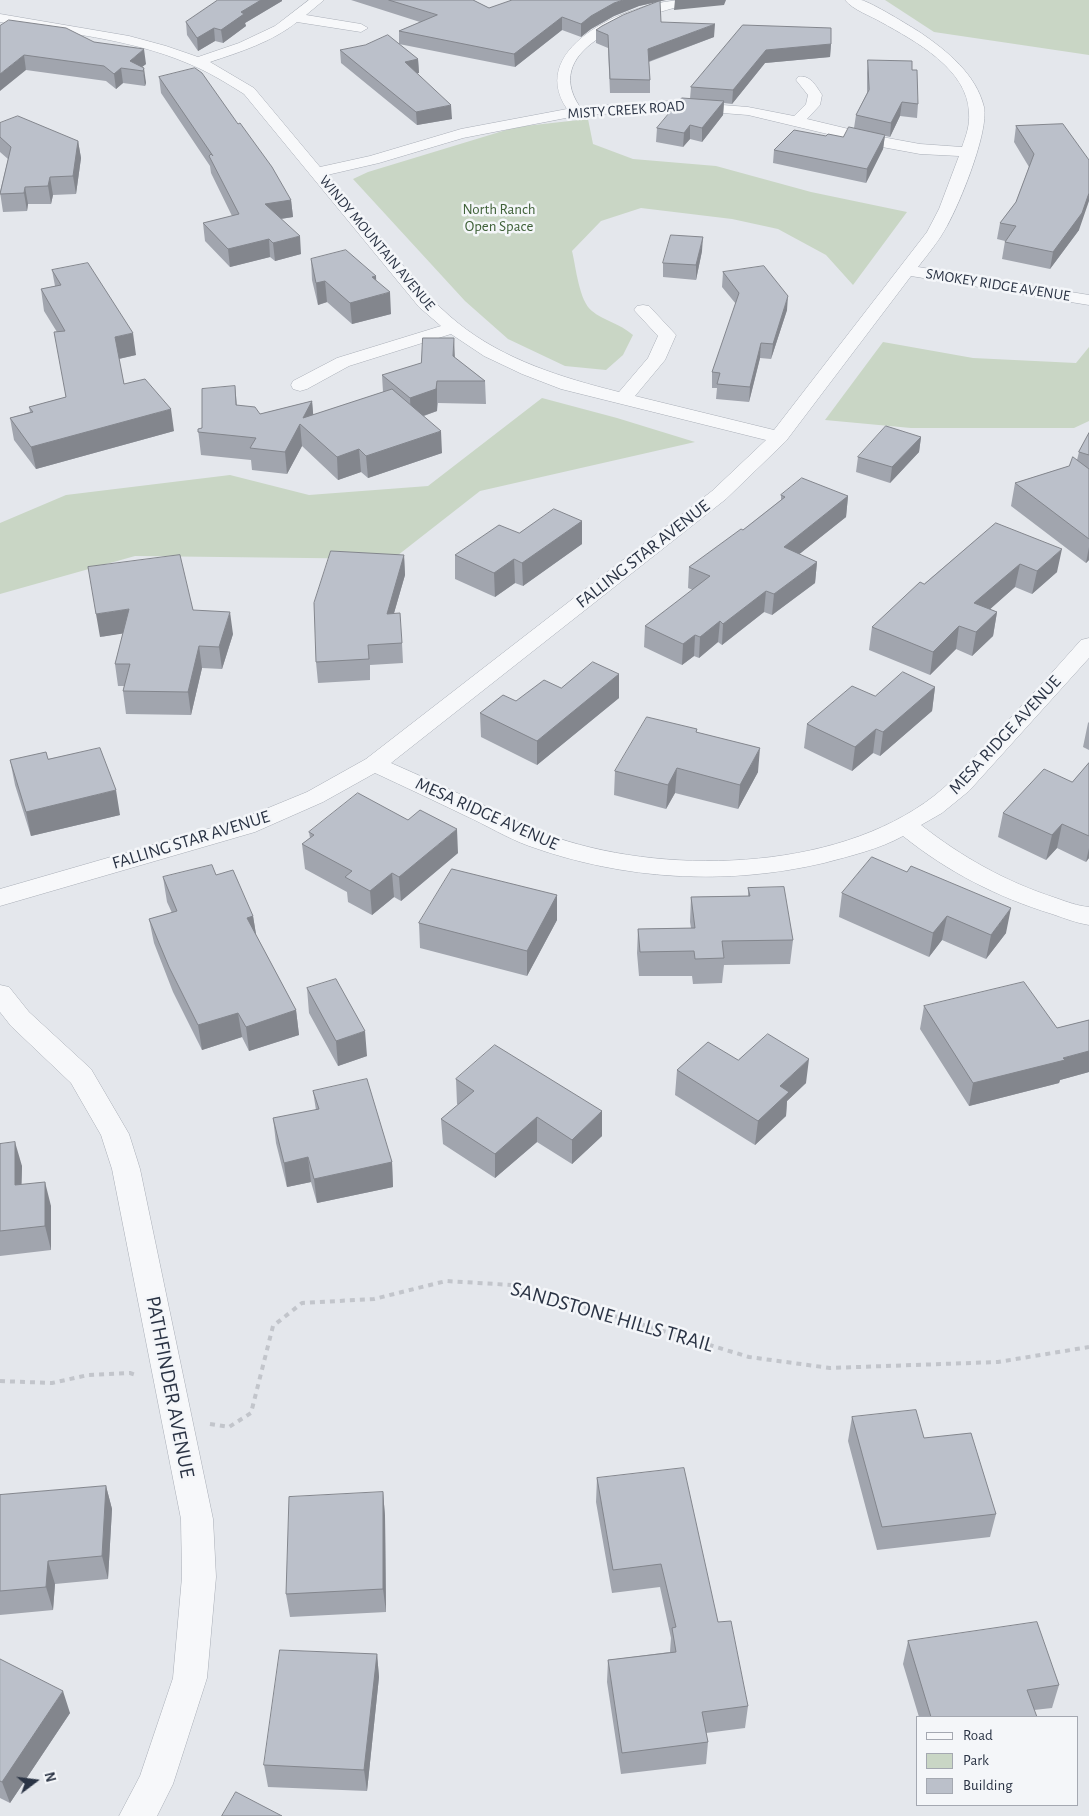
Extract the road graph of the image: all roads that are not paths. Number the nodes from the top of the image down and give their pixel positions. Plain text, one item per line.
1 (317, 0) edge
2 (852, 0) edge
3 (680, 2) dead end
4 (2, 12) edge
5 (296, 18) junction
6 (361, 28) dead end
7 (200, 61) junction
8 (803, 80) dead end
9 (576, 112) junction
10 (797, 121) junction
11 (968, 152) junction
12 (316, 172) junction
13 (907, 270) junction
14 (1089, 300) edge
15 (643, 310) dead end
16 (453, 328) junction
17 (300, 385) dead end
18 (623, 399) junction
19 (779, 437) junction
20 (1089, 645) edge
21 (374, 764) junction
22 (905, 825) junction
23 (0, 898) edge
24 (1089, 916) edge
25 (0, 994) edge
26 (137, 1816) edge

1 - 5 street
2 - 11 street, FALLING STAR AVENUE
3 - 9 street
4 - 7 street, WINDY MOUNTAIN AVENUE
5 - 6 street
5 - 7 street
7 - 12 street, WINDY MOUNTAIN AVENUE
8 - 10 street
9 - 10 street, MISTY CREEK ROAD
9 - 12 street, MISTY CREEK ROAD
10 - 11 street, MISTY CREEK ROAD
11 - 13 street, FALLING STAR AVENUE
12 - 16 street, WINDY MOUNTAIN AVENUE
13 - 14 street, SMOKEY RIDGE AVENUE
13 - 19 street, FALLING STAR AVENUE
15 - 18 street
16 - 17 street
16 - 18 street, WINDY MOUNTAIN AVENUE
18 - 19 street, WINDY MOUNTAIN AVENUE
19 - 21 street, FALLING STAR AVENUE
20 - 22 street, MESA RIDGE AVENUE
21 - 22 street, MESA RIDGE AVENUE
21 - 23 street, FALLING STAR AVENUE
22 - 24 street
25 - 26 street, PATHFINDER AVENUE

